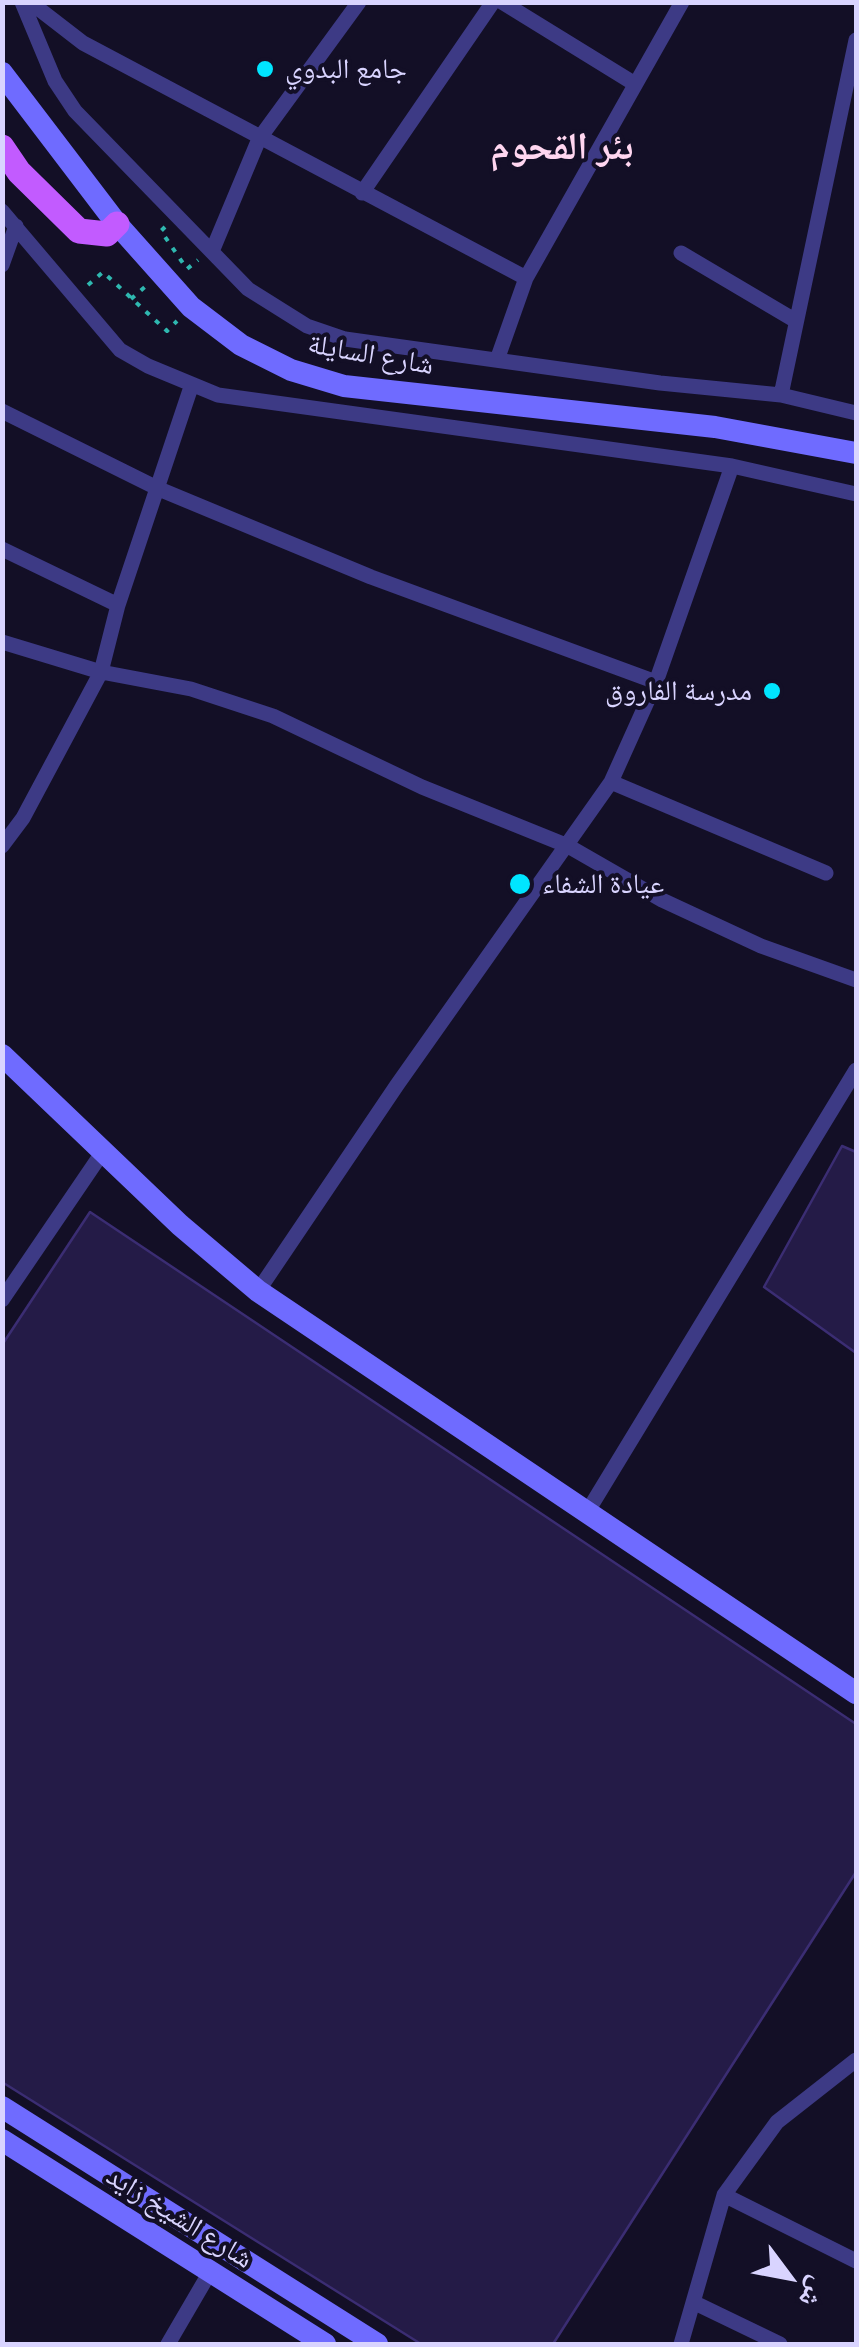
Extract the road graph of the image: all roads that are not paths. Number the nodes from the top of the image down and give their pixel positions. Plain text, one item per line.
1 (22, 2) edge
2 (30, 2) edge
3 (359, 2) edge
4 (493, 2) edge
5 (502, 2) edge
6 (682, 2) edge
7 (856, 40) edge
8 (2, 73) edge
9 (636, 84) junction
10 (259, 139) junction
11 (2, 146) edge
12 (11, 167) edge
13 (362, 194) junction
14 (2, 211) edge
15 (117, 224) junction
16 (16, 226) junction
17 (212, 249) junction
18 (682, 253) dead end
19 (2, 265) edge
20 (526, 278) junction
21 (796, 321) junction
22 (497, 360) junction
23 (192, 384) junction
24 (780, 395) junction
25 (2, 411) edge
26 (856, 413) edge
27 (856, 453) edge
28 (732, 466) junction
29 (159, 489) junction
30 (856, 494) edge
31 (2, 548) edge
32 (118, 604) junction
33 (2, 642) edge
34 (101, 672) junction
35 (656, 682) junction
36 (611, 782) junction
37 (2, 846) edge
38 (568, 846) junction
39 (826, 873) dead end
40 (856, 980) edge
41 (2, 1055) edge
42 (856, 1070) edge
43 (102, 1153) junction
44 (258, 1292) junction
45 (2, 1300) edge
46 (586, 1514) junction
47 (856, 1693) edge
48 (856, 2060) edge
49 (2, 2108) edge
50 (2, 2140) edge
51 (724, 2195) junction
52 (856, 2262) edge
53 (210, 2272) junction
54 (695, 2303) junction
55 (168, 2344) edge
56 (325, 2344) edge
57 (377, 2344) edge
58 (681, 2344) edge
59 (780, 2344) edge

1 - 17 street
2 - 10 street
3 - 10 street
4 - 13 street
5 - 9 street
6 - 9 street
7 - 21 street
8 - 15 main road, شارع السايلة
9 - 20 street
10 - 13 street
10 - 17 street
11 - 12 main road
12 - 15 main road
13 - 20 street
14 - 16 street
15 - 27 main road, شارع السايلة
16 - 19 street
16 - 23 street
17 - 22 street
18 - 21 street
20 - 22 street
21 - 24 street
22 - 24 street
23 - 28 street
23 - 29 street
24 - 26 street
25 - 29 street
28 - 30 street
28 - 35 street
29 - 32 street
29 - 35 street
31 - 32 street
32 - 34 street
33 - 34 street
34 - 37 street
34 - 38 street
35 - 36 street
36 - 38 street
36 - 39 street
38 - 40 street
38 - 44 street
41 - 43 main road
42 - 46 street
43 - 44 main road
43 - 45 street
44 - 46 main road
46 - 47 main road
48 - 51 street
49 - 57 main road
50 - 53 main road, شارع الشيخ زايد
51 - 52 street
51 - 54 street
53 - 55 street
53 - 56 main road, شارع الشيخ زايد
54 - 58 street
54 - 59 street

